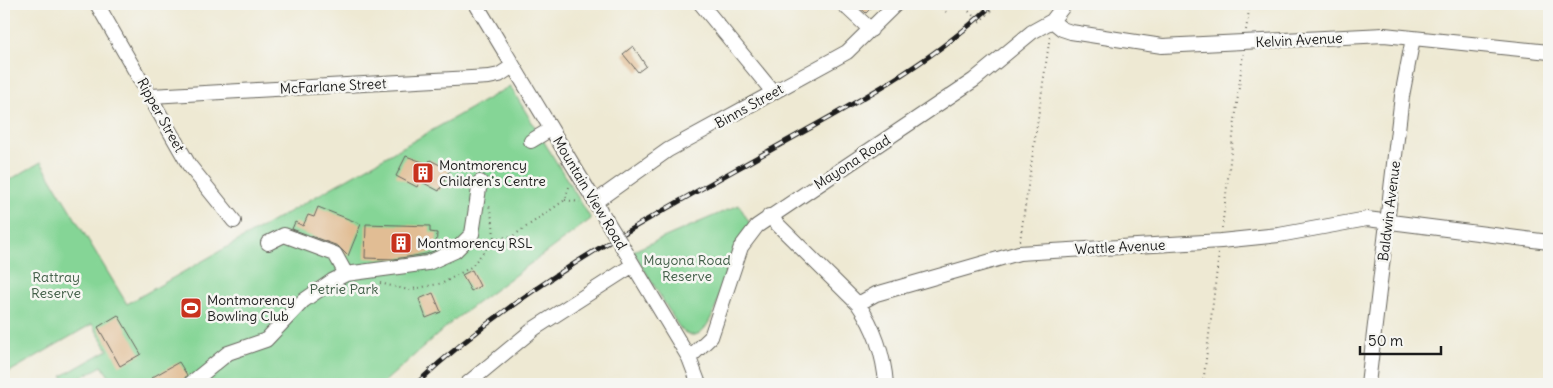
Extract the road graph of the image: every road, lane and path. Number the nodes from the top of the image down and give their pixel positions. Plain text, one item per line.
1 (97, 4) edge
2 (476, 4) edge
3 (701, 4) edge
4 (844, 4) edge
5 (896, 4) edge
6 (943, 4) edge
7 (962, 4) edge
8 (999, 4) edge
9 (1036, 4) edge
10 (1047, 4) edge
11 (1065, 4) edge
12 (1250, 4) edge
13 (946, 12) dead end
14 (1052, 21) junction
15 (871, 30) junction
16 (1413, 38) junction
17 (1245, 43) junction
18 (1549, 52) edge
19 (513, 66) junction
20 (773, 92) junction
21 (151, 96) junction
22 (551, 129) junction
23 (531, 140) dead end
24 (575, 169) junction
25 (480, 182) dead end
26 (595, 202) junction
27 (769, 216) junction
28 (234, 221) dead end
29 (1387, 223) junction
30 (494, 239) dead end
31 (1221, 242) junction
32 (1549, 242) edge
33 (268, 243) dead end
34 (1018, 254) junction
35 (630, 259) junction
36 (346, 274) junction
37 (858, 304) junction
38 (689, 358) junction
39 (695, 383) edge
40 (190, 384) edge
41 (467, 384) edge
42 (886, 384) edge
43 (1202, 384) edge
44 (1368, 384) edge

1 - 21 street, Ripper Street
2 - 19 street, Mountain View Road
3 - 20 street
4 - 15 street
5 - 15 street, Binns Street
6 - 13 path
7 - 8 path
9 - 10 path
11 - 14 street, Mayona Road
12 - 17 path
14 - 17 street, Kelvin Avenue
14 - 27 street, Mayona Road
14 - 34 path
15 - 20 street, Binns Street
16 - 17 street, Kelvin Avenue
16 - 18 street, Kelvin Avenue
16 - 29 street, Baldwin Avenue
17 - 31 path
19 - 21 street, McFarlane Street
19 - 22 street, Mountain View Road
20 - 26 street, Binns Street
21 - 28 street, Ripper Street
22 - 23 street
22 - 24 street, Mountain View Road
24 - 26 street, Mountain View Road
24 - 30 path
25 - 36 street
26 - 35 street, Mountain View Road, bridge
27 - 37 street
27 - 38 street, Mayona Road
29 - 31 street, Wattle Avenue
29 - 32 street, Wattle Avenue
29 - 44 street, Baldwin Avenue
31 - 34 street, Wattle Avenue
31 - 43 path
33 - 36 street
34 - 37 street, Wattle Avenue
35 - 38 street, Mountain View Road
35 - 41 street
36 - 40 street
37 - 42 street
38 - 39 street, Mountain View Road

